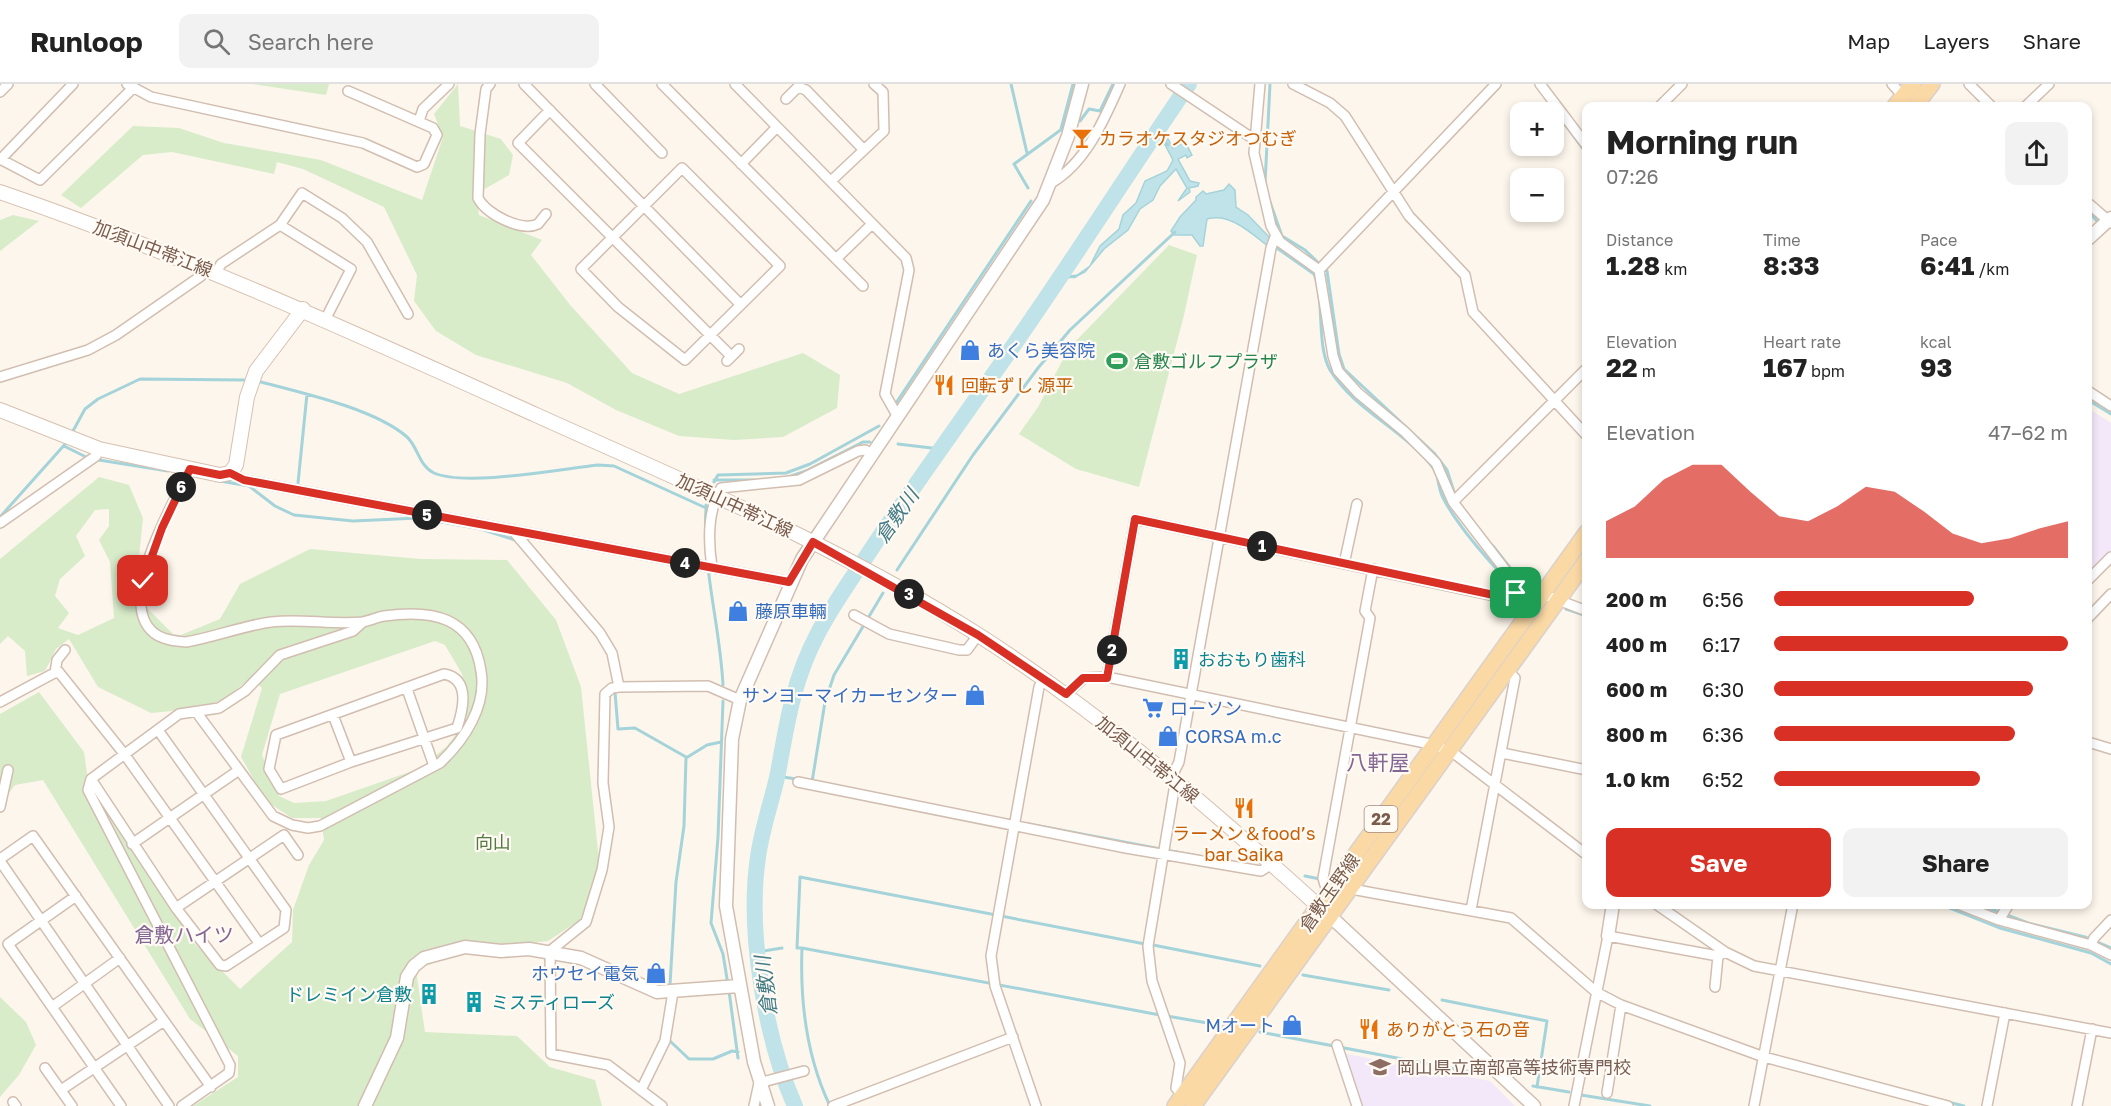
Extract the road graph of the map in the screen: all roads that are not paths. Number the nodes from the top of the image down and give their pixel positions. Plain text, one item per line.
1 (73, 84) edge
2 (490, 84) edge
3 (524, 84) edge
4 (662, 84) edge
5 (735, 84) edge
6 (874, 84) edge
7 (1082, 84) edge
8 (1120, 84) edge
9 (1172, 84) edge
10 (1260, 84) edge
11 (1293, 84) edge
12 (1496, 84) edge
13 (1540, 84) edge
14 (1682, 84) edge
15 (1892, 84) edge
16 (1932, 84) edge
17 (1969, 84) edge
18 (2049, 84) edge
19 (445, 85) edge
20 (130, 86) edge
21 (601, 86) edge
22 (809, 87) edge
23 (348, 90) dead end
24 (1904, 95) edge
25 (786, 99) dead end
26 (1664, 102) edge
27 (1918, 102) edge
28 (1987, 102) edge
29 (2030, 102) edge
30 (549, 110) junction
31 (419, 121) junction
32 (777, 127) junction
33 (1582, 139) edge
34 (1255, 141) junction
35 (864, 150) junction
36 (662, 153) dead end
37 (0, 160) edge
38 (741, 164) junction
39 (831, 181) junction
40 (1051, 183) junction
41 (0, 192) edge
42 (1394, 193) junction
43 (644, 206) junction
44 (2092, 206) edge
45 (546, 214) dead end
46 (2110, 221) edge
47 (872, 224) junction
48 (280, 225) junction
49 (2092, 236) edge
50 (612, 238) junction
51 (1273, 243) junction
52 (836, 259) junction
53 (1322, 268) junction
54 (210, 270) junction
55 (862, 286) dead end
56 (740, 304) junction
57 (303, 309) junction
58 (408, 314) dead end
59 (325, 320) junction
60 (709, 335) junction
61 (739, 349) dead end
62 (1582, 373) edge
63 (0, 377) edge
64 (2092, 393) edge
65 (1554, 401) junction
66 (2111, 406) edge
67 (0, 410) edge
68 (898, 417) junction
69 (1582, 431) edge
70 (99, 449) junction
71 (872, 454) junction
72 (190, 469) junction
73 (230, 473) junction
74 (717, 496) junction
75 (1456, 500) junction
76 (1357, 504) dead end
77 (0, 523) edge
78 (514, 532) junction
79 (1219, 537) junction
80 (1582, 541) edge
81 (813, 542) junction
82 (2111, 557) edge
83 (1344, 564) junction
84 (1582, 565) edge
85 (708, 567) junction
86 (1373, 569) junction
87 (2092, 576) edge
88 (789, 582) junction
89 (1519, 589) junction
90 (2111, 594) edge
91 (1550, 597) junction
92 (1582, 609) edge
93 (2092, 614) edge
94 (861, 619) dead end
95 (363, 622) junction
96 (978, 635) junction
97 (65, 650) dead end
98 (1507, 672) junction
99 (55, 673) junction
100 (1107, 678) junction
101 (1044, 679) junction
102 (619, 687) junction
103 (407, 689) junction
104 (1066, 694) junction
105 (1191, 695) junction
106 (740, 700) junction
107 (0, 702) edge
108 (197, 713) junction
109 (333, 715) junction
110 (1352, 726) junction
111 (158, 730) junction
112 (424, 737) junction
113 (2092, 743) edge
114 (1442, 748) junction
115 (2111, 749) edge
116 (1502, 753) junction
117 (125, 755) junction
118 (351, 762) junction
119 (434, 766) junction
120 (1582, 769) edge
121 (8, 770) dead end
122 (239, 770) junction
123 (91, 779) junction
124 (1175, 779) junction
125 (798, 782) dead end
126 (1496, 784) junction
127 (204, 795) junction
128 (0, 807) edge
129 (273, 816) junction
130 (169, 819) junction
131 (1014, 822) junction
132 (284, 835) junction
133 (132, 844) junction
134 (1164, 850) junction
135 (1582, 851) edge
136 (298, 855) dead end
137 (249, 857) junction
138 (0, 860) edge
139 (1272, 864) junction
140 (216, 879) junction
141 (1325, 885) dead end
142 (1350, 885) junction
143 (76, 896) junction
144 (176, 908) junction
145 (1612, 909) edge
146 (1663, 909) edge
147 (1792, 909) edge
148 (1982, 909) edge
149 (1471, 910) junction
150 (1324, 911) junction
151 (2002, 913) edge
152 (42, 920) junction
153 (2111, 920) edge
154 (1608, 936) junction
155 (2093, 942) junction
156 (259, 943) junction
157 (550, 951) junction
158 (1722, 954) junction
159 (2111, 955) edge
160 (120, 958) junction
161 (1781, 971) junction
162 (84, 984) junction
163 (732, 987) junction
164 (1715, 987) dead end
165 (673, 992) junction
166 (1596, 992) junction
167 (1621, 1005) junction
168 (52, 1008) junction
169 (2006, 1013) junction
170 (164, 1021) junction
171 (2092, 1029) junction
172 (2111, 1033) edge
173 (1013, 1037) junction
174 (128, 1045) junction
175 (1337, 1047) dead end
176 (1764, 1055) junction
177 (45, 1068) dead end
178 (94, 1068) junction
179 (802, 1072) dead end
180 (763, 1082) junction
181 (211, 1088) junction
182 (61, 1090) junction
183 (641, 1090) junction
184 (1607, 1093) dead end
185 (1188, 1104) edge
186 (72, 1106) edge
187 (121, 1106) edge
188 (169, 1106) edge
189 (182, 1106) edge
190 (365, 1106) edge
191 (662, 1106) edge
192 (754, 1106) edge
193 (768, 1106) edge
194 (833, 1106) edge
195 (1036, 1106) edge
196 (1357, 1106) edge
197 (1534, 1106) edge
198 (1574, 1106) edge
199 (1754, 1106) edge
200 (1948, 1106) edge
201 (1987, 1106) edge
202 (2077, 1106) edge

1 - 37 street
2 - 45 street
3 - 30 street
4 - 38 street
5 - 32 street
6 - 35 street
7 - 40 street
8 - 40 street
9 - 34 street
10 - 34 street
11 - 42 street
12 - 42 street
13 - 33 street
14 - 26 street
15 - 24 street
16 - 27 main road
17 - 28 street
18 - 29 street
19 - 31 street
20 - 31 street
20 - 37 street
21 - 36 street
22 - 25 street
22 - 35 street
23 - 31 street
30 - 43 street
30 - 50 street
32 - 38 street
32 - 39 street
34 - 51 street
35 - 39 street
38 - 52 street
39 - 47 street
40 - 68 street
41 - 54 main road, 加須山中帯江線
42 - 53 street
42 - 65 street
43 - 50 street
43 - 56 street
43 - 56 street
44 - 46 street
46 - 49 street
47 - 52 street
47 - 68 street
48 - 54 street
48 - 58 street
48 - 59 street
50 - 60 street
50 - 60 street
51 - 53 street
51 - 79 street
52 - 55 street
53 - 75 street
54 - 57 main road, 加須山中帯江線
54 - 63 street
56 - 60 street
57 - 59 main road, 加須山中帯江線
57 - 73 main road
59 - 74 main road, 加須山中帯江線
60 - 61 street
62 - 65 street
64 - 66 street
65 - 69 street
65 - 75 street
67 - 70 main road
68 - 71 street
70 - 72 main road
70 - 77 street
71 - 74 street
71 - 81 street
72 - 73 main road
72 - 95 street
73 - 78 street
74 - 81 main road, 加須山中帯江線
74 - 85 street
75 - 89 street
76 - 83 street
78 - 85 street
78 - 102 street
79 - 83 street
79 - 100 street
79 - 105 street
80 - 91 main road, 倉敷玉野線 / 22
81 - 88 street
81 - 96 main road, 加須山中帯江線
82 - 87 street
83 - 86 street
84 - 91 main road, 倉敷玉野線 / 22
85 - 88 street
86 - 89 street
86 - 110 street
88 - 106 street
89 - 91 street
90 - 93 street
91 - 92 street
91 - 98 main road, 倉敷玉野線 / 22
91 - 114 main road, 倉敷玉野線 / 22
94 - 96 street
95 - 108 street
95 - 119 street
96 - 101 main road, 加須山中帯江線
97 - 99 street
98 - 114 main road, 倉敷玉野線 / 22
98 - 116 street
99 - 107 street
99 - 117 street
100 - 104 street
100 - 105 street
101 - 104 main road, 加須山中帯江線
101 - 131 street
102 - 106 street
102 - 157 street
103 - 109 street
103 - 112 street
103 - 112 street
104 - 124 main road, 加須山中帯江線
105 - 110 street
105 - 124 street
106 - 163 street
108 - 111 street
108 - 122 street
109 - 118 street
109 - 118 street
110 - 114 street
110 - 141 street
111 - 117 street
111 - 127 street
112 - 118 street
112 - 119 street
113 - 115 street
114 - 126 street
114 - 142 main road, 倉敷玉野線 / 22
114 - 150 main road, 倉敷玉野線 / 22
116 - 120 street
116 - 126 street
117 - 123 street
117 - 130 street
119 - 129 street
121 - 128 street
122 - 127 street
122 - 129 street
123 - 133 street
123 - 181 street
124 - 134 street
124 - 139 main road, 加須山中帯江線
125 - 131 street
126 - 135 street
126 - 149 street
127 - 130 street
127 - 137 street
129 - 132 street
130 - 133 street
130 - 140 street
131 - 134 street
131 - 173 street
132 - 136 street
132 - 137 street
133 - 144 street
134 - 139 street
134 - 185 street
137 - 140 street
137 - 156 street
138 - 143 street
138 - 152 street
139 - 150 main road, 加須山中帯江線
140 - 144 street
140 - 156 street
142 - 149 street
142 - 150 main road, 倉敷玉野線 / 22
143 - 152 street
143 - 160 street
144 - 156 street
145 - 154 street
146 - 158 street
147 - 161 street
148 - 151 street
149 - 166 street
150 - 185 main road, 倉敷玉野線 / 22
150 - 197 street
151 - 155 street
152 - 162 street
152 - 168 street
153 - 155 street
154 - 158 street
154 - 166 street
155 - 159 street
157 - 165 street
157 - 183 street
157 - 190 street
158 - 161 street
158 - 164 street
160 - 162 street
160 - 170 street
161 - 169 street
161 - 176 street
162 - 168 street
162 - 174 street
163 - 165 street
163 - 180 street
165 - 183 street
166 - 167 street
166 - 198 street
167 - 176 street
167 - 184 street
168 - 178 street
169 - 171 street
169 - 201 street
170 - 174 street
170 - 181 street
171 - 172 street
171 - 202 street
173 - 194 street
173 - 195 street
174 - 178 street
174 - 188 street
175 - 196 street
176 - 199 street
176 - 200 street
177 - 182 street
178 - 182 street
178 - 187 street
179 - 180 street
180 - 192 street
180 - 193 street
181 - 189 street
182 - 186 street
183 - 191 street

